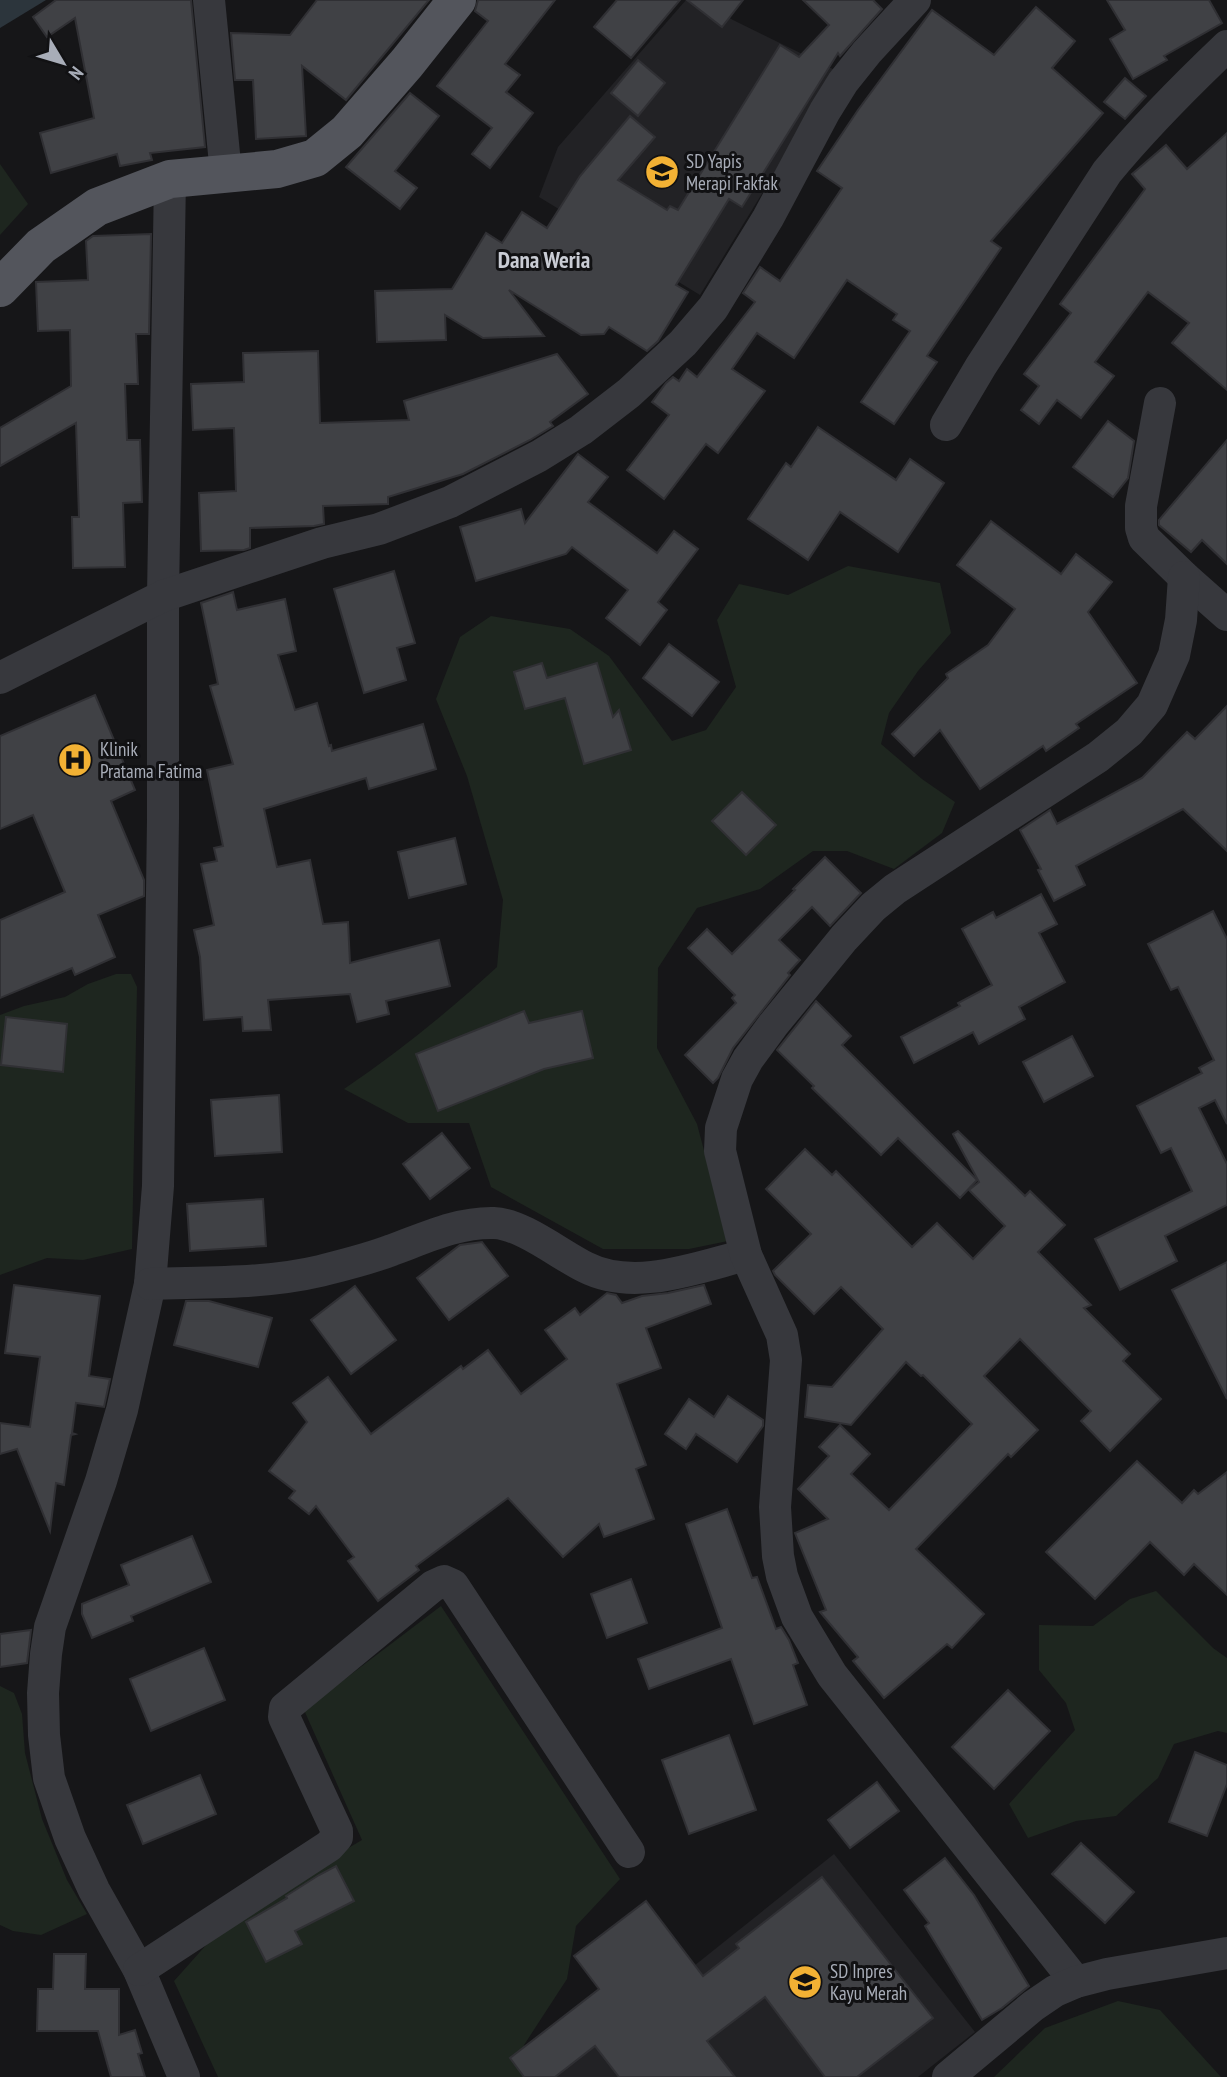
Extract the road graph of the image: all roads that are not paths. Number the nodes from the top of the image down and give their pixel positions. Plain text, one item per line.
1 (209, 0) edge
2 (457, 0) edge
3 (915, 0) edge
4 (1227, 46) edge
5 (226, 174) junction
6 (170, 179) junction
7 (0, 288) edge
8 (1160, 403) dead end
9 (946, 425) dead end
10 (1184, 577) junction
11 (163, 596) junction
12 (1227, 615) edge
13 (0, 678) edge
14 (746, 1255) junction
15 (150, 1284) junction
16 (629, 1852) dead end
17 (1227, 1953) edge
18 (139, 1970) junction
19 (1076, 1982) junction
20 (184, 2077) edge
21 (948, 2077) edge

1 - 5 street
2 - 5 main road
3 - 11 street
4 - 9 street
5 - 6 main road
6 - 7 main road
6 - 11 street
8 - 10 street
10 - 12 street
10 - 14 street
11 - 13 street
11 - 15 street
14 - 15 street
14 - 19 street
15 - 18 street
16 - 18 street
17 - 19 street
18 - 20 street
19 - 21 street

